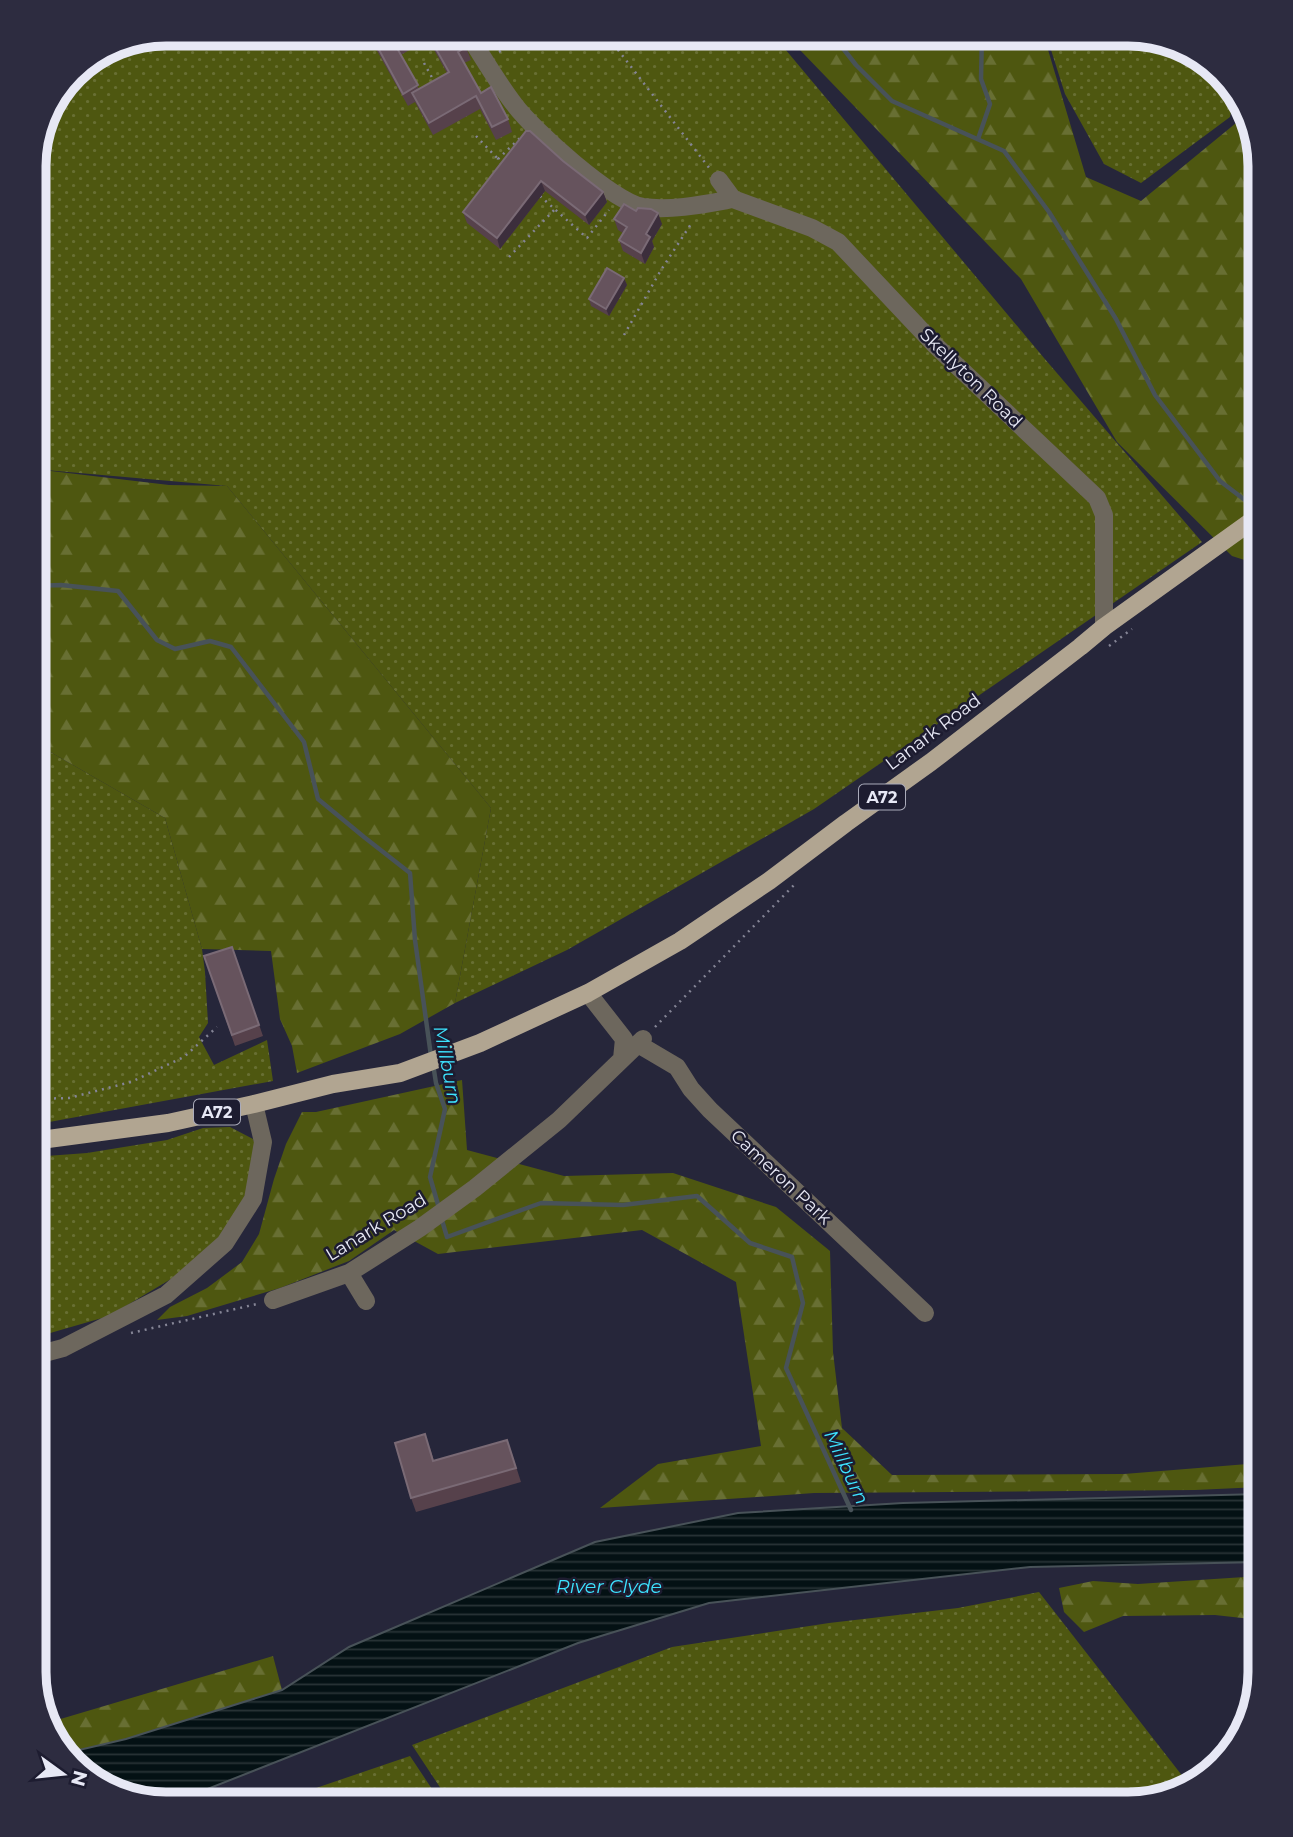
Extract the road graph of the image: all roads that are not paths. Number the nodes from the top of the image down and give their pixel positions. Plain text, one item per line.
1 (476, 46) edge
2 (719, 180) road end
3 (733, 199) junction
4 (1248, 524) edge
5 (1104, 627) junction
6 (588, 993) junction
7 (640, 1042) joint
8 (622, 1059) junction
9 (254, 1104) junction
10 (46, 1139) edge
11 (349, 1273) junction
12 (273, 1300) road end
13 (366, 1301) dead end
14 (925, 1313) dead end
15 (46, 1352) edge

1 - 3 street, Skellyton Road
2 - 3 street
3 - 5 street, Skellyton Road
4 - 5 main road, Lanark Road / A72
5 - 6 main road, Lanark Road / A72
6 - 8 street
6 - 9 main road, Lanark Road / A72
7 - 8 street, Lanark Road
7 - 14 street, Cameron Park
8 - 11 street, Lanark Road
9 - 10 main road, Lanark Road / A72
9 - 15 street
11 - 12 street, Lanark Road
11 - 13 street

